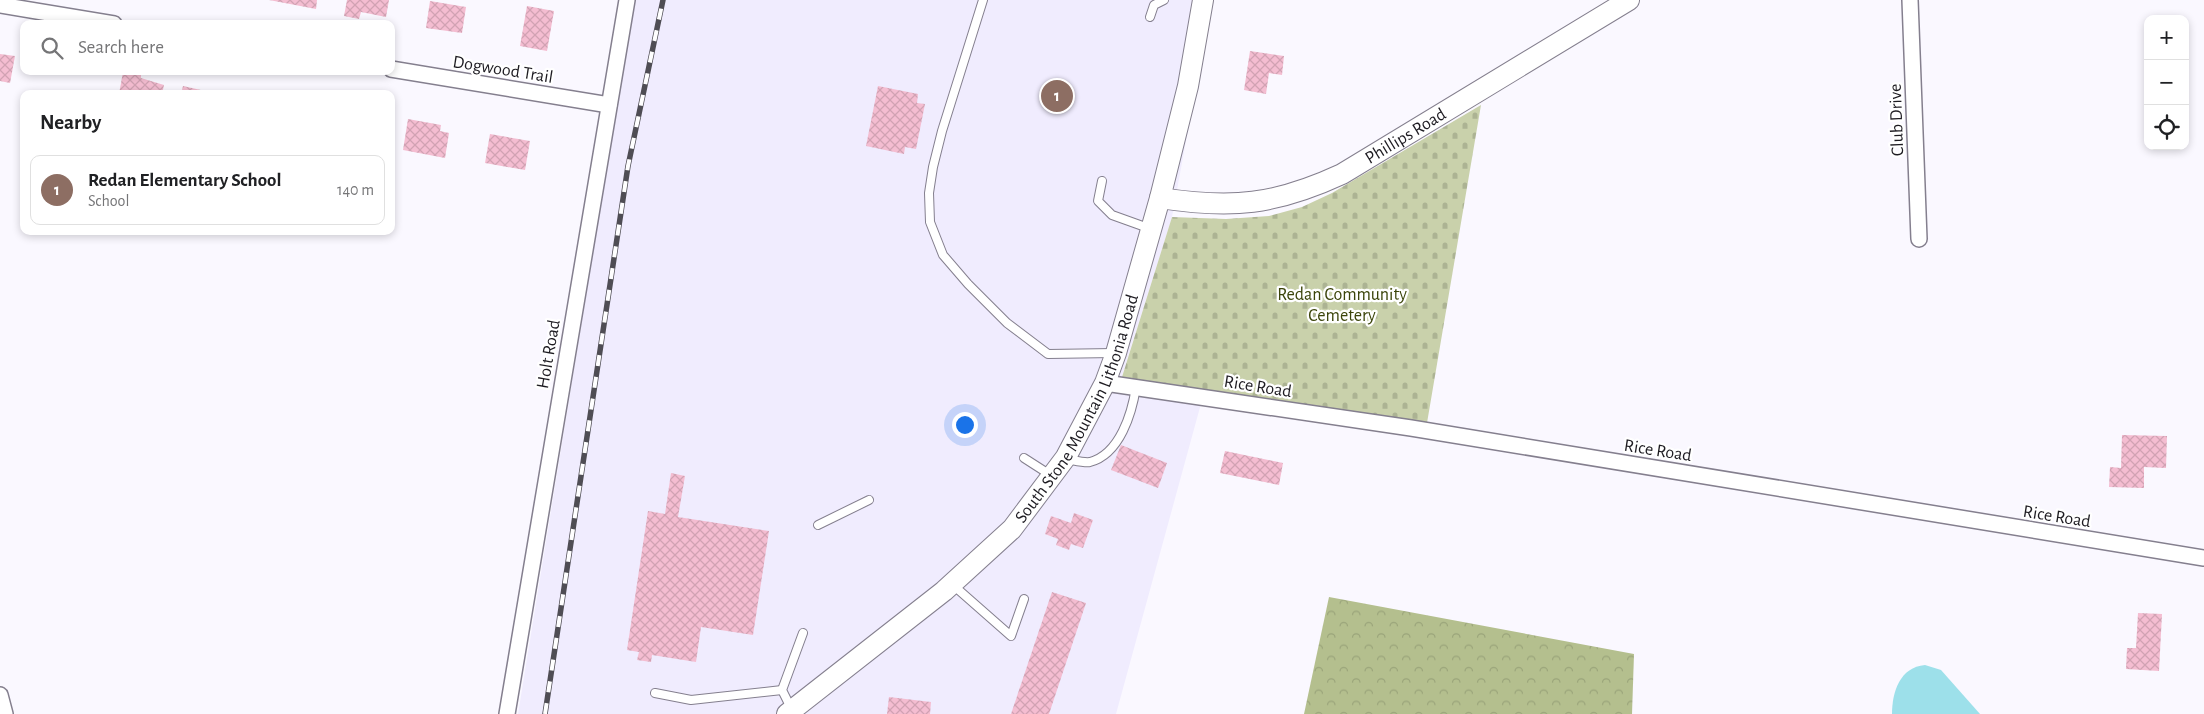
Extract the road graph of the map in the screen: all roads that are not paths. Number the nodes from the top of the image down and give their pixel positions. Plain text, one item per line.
1 (627, 0) edge
2 (983, 0) edge
3 (1164, 0) edge
4 (1203, 0) edge
5 (1629, 0) edge
6 (1910, 0) edge
7 (0, 5) edge
8 (1150, 17) dead end
9 (90, 20) edge
10 (395, 70) edge
11 (609, 105) junction
12 (1102, 181) dead end
13 (1160, 198) junction
14 (1151, 229) junction
15 (1919, 239) dead end
16 (1116, 353) junction
17 (1105, 383) junction
18 (1136, 387) junction
19 (1024, 458) dead end
20 (1064, 459) junction
21 (1052, 476) junction
22 (869, 500) dead end
23 (818, 525) dead end
24 (2204, 558) edge
25 (952, 584) junction
26 (1024, 599) dead end
27 (803, 633) dead end
28 (782, 690) junction
29 (655, 693) dead end
30 (0, 695) edge
31 (789, 712) edge
32 (5, 714) edge
33 (507, 714) edge

1 - 11 street, Holt Road
2 - 16 lane
3 - 8 lane
4 - 13 main road, South Stone Mountain Lithonia Road
5 - 13 main road, Phillips Road
6 - 15 street, Club Drive
7 - 9 street
10 - 11 street, Dogwood Trail
11 - 33 street, Holt Road
12 - 14 lane
13 - 14 main road, South Stone Mountain Lithonia Road
14 - 16 main road, South Stone Mountain Lithonia Road
16 - 17 main road, South Stone Mountain Lithonia Road
17 - 18 street, Rice Road
17 - 20 main road, South Stone Mountain Lithonia Road
18 - 20 lane
18 - 24 street, Rice Road
19 - 21 lane
20 - 21 main road, South Stone Mountain Lithonia Road
21 - 25 main road, South Stone Mountain Lithonia Road
22 - 23 lane
25 - 26 lane
25 - 31 main road, South Stone Mountain Lithonia Road
27 - 28 lane
28 - 29 lane
28 - 31 lane
30 - 32 street

